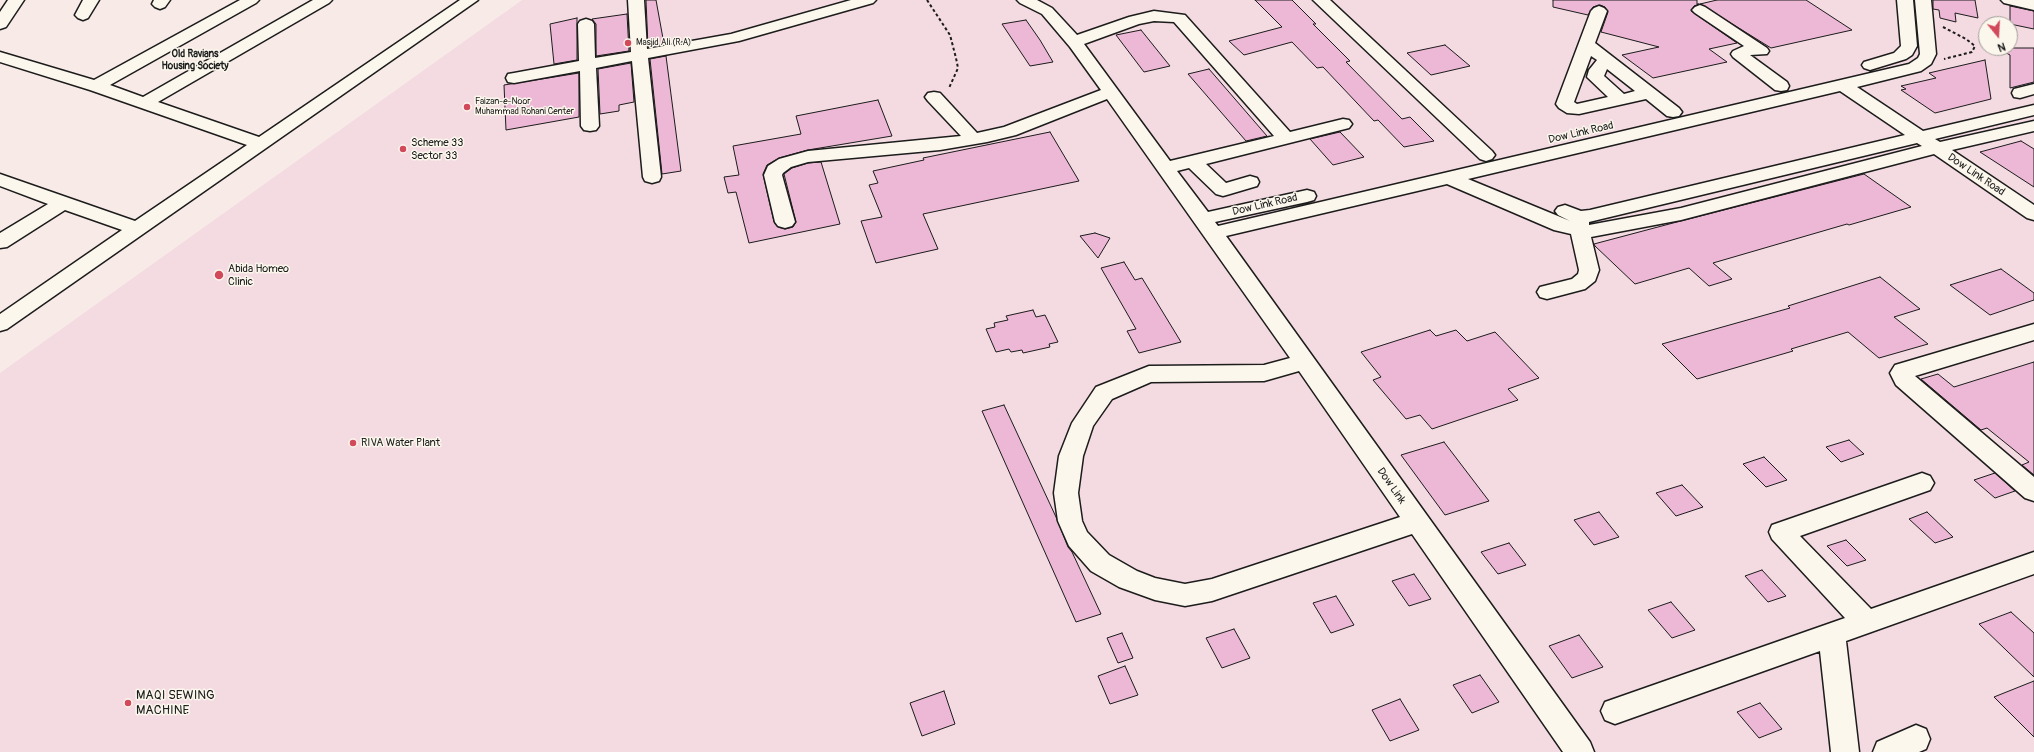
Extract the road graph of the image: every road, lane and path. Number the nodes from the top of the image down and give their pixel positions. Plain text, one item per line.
1 (16, 0) edge
2 (91, 0) edge
3 (250, 0) edge
4 (324, 0) edge
5 (470, 0) edge
6 (636, 0) edge
7 (868, 0) edge
8 (927, 0) edge
9 (1028, 0) edge
10 (1321, 0) edge
11 (1905, 0) edge
12 (1922, 0) edge
13 (2009, 0) edge
14 (1148, 2) dead end
15 (2034, 5) edge
16 (1700, 10) dead end
17 (1600, 12) dead end
18 (83, 15) dead end
19 (1925, 18) junction
20 (1135, 20) junction
21 (0, 24) edge
22 (586, 24) dead end
23 (1074, 42) junction
24 (1587, 45) junction
25 (639, 54) junction
26 (0, 57) edge
27 (1606, 60) junction
28 (20, 63) junction
29 (1942, 63) dead end
30 (588, 64) junction
31 (0, 74) edge
32 (514, 78) dead end
33 (1852, 83) junction
34 (1787, 84) junction
35 (96, 86) junction
36 (1110, 92) junction
37 (1649, 93) junction
38 (1807, 94) junction
39 (1621, 100) junction
40 (938, 101) joint
41 (144, 103) junction
42 (2034, 110) edge
43 (1673, 112) junction
44 (1343, 124) dead end
45 (590, 126) dead end
46 (2034, 126) edge
47 (1919, 136) junction
48 (1286, 138) junction
49 (973, 139) junction
50 (1937, 140) junction
51 (260, 143) junction
52 (1956, 145) junction
53 (1486, 156) junction
54 (1193, 161) junction
55 (1166, 168) junction
56 (1468, 174) junction
57 (652, 177) dead end
58 (1450, 178) junction
59 (0, 180) edge
60 (1250, 182) dead end
61 (2034, 198) edge
62 (64, 202) junction
63 (2034, 214) edge
64 (785, 222) dead end
65 (1580, 223) junction
66 (1208, 226) junction
67 (137, 228) junction
68 (0, 242) edge
69 (1547, 292) dead end
70 (0, 324) edge
71 (2034, 332) edge
72 (1304, 362) junction
73 (1922, 483) dead end
74 (2034, 491) edge
75 (1417, 522) junction
76 (2034, 563) edge
77 (1866, 622) junction
78 (1832, 634) junction
79 (1615, 711) dead end
80 (1916, 739) dead end
81 (1580, 752) edge
82 (1845, 752) edge
83 (1887, 752) edge

1 - 21 street
2 - 18 street
3 - 35 street
4 - 41 street
5 - 51 street
6 - 25 street
7 - 25 street
8 - 40 path
9 - 23 street, Dow Link
10 - 53 street
11 - 34 street, Dow Link Road
12 - 19 street, Dow Link Road
13 - 15 street
14 - 20 street
16 - 34 street
17 - 24 street
19 - 29 path
19 - 33 street, Dow Link Road
20 - 23 street
20 - 48 street
22 - 30 street
23 - 36 street, Dow Link
24 - 27 street
24 - 39 street
25 - 30 street
25 - 57 street
26 - 28 street
27 - 37 street
27 - 39 street
28 - 31 street
28 - 35 street
30 - 32 street
30 - 45 street
33 - 38 street, Dow Link Road
33 - 47 street, Dow Link Road
33 - 50 street
34 - 38 street
34 - 43 street, Dow Link Road
35 - 41 street
36 - 49 street
36 - 55 street, Dow Link
37 - 39 street
37 - 43 street
38 - 56 street, Dow Link Road
40 - 49 street
41 - 51 street
42 - 50 street
43 - 53 street, Dow Link Road
44 - 48 street
46 - 52 street
47 - 50 street, Dow Link Road
47 - 65 street
48 - 54 street
49 - 64 street
50 - 52 street
50 - 63 street, Dow Link Road
50 - 65 street
51 - 67 street
52 - 61 street
53 - 66 street, Dow Link Road
54 - 55 street
54 - 60 street
55 - 66 street, Dow Link
56 - 58 street, Dow Link Road
56 - 65 street
58 - 65 street
58 - 66 street, Dow Link Road
59 - 62 street
62 - 67 street
62 - 68 street
65 - 69 street
66 - 72 street, Dow Link
67 - 70 street
71 - 74 street
72 - 75 street, Dow Link
72 - 75 street
73 - 77 street
75 - 81 street, Dow Link
76 - 77 street
77 - 78 street
78 - 79 street
78 - 82 street
80 - 83 street

